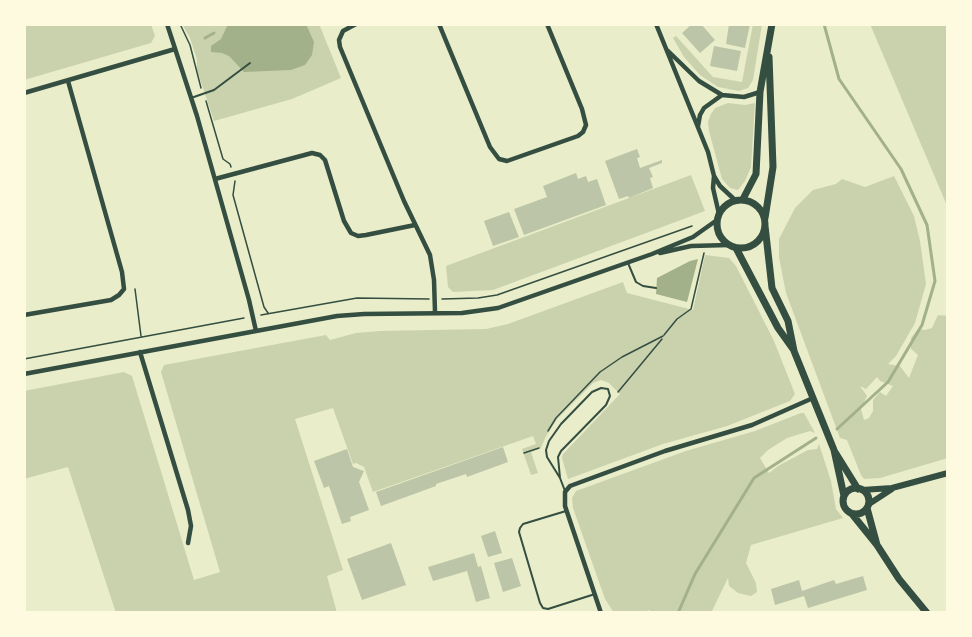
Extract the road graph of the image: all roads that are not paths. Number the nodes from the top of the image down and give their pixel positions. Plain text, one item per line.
1 (167, 24) edge
2 (356, 24) edge
3 (439, 24) edge
4 (547, 24) edge
5 (656, 24) edge
6 (772, 24) edge
7 (175, 49) junction
8 (666, 49) junction
9 (768, 54) junction
10 (250, 63) dead end
11 (68, 81) junction
12 (760, 92) junction
13 (24, 93) edge
14 (722, 95) junction
15 (191, 98) junction
16 (698, 126) junction
17 (714, 176) junction
18 (215, 179) junction
19 (739, 200) junction
20 (718, 217) junction
21 (765, 222) junction
22 (415, 225) junction
23 (732, 247) junction
24 (652, 254) junction
25 (628, 263) junction
26 (656, 288) dead end
27 (435, 312) junction
28 (24, 315) edge
29 (256, 331) junction
30 (794, 351) junction
31 (140, 352) junction
32 (24, 374) edge
33 (813, 398) junction
34 (834, 450) junction
35 (948, 473) edge
36 (560, 478) junction
37 (892, 488) junction
38 (860, 489) junction
39 (565, 492) junction
40 (844, 496) junction
41 (868, 506) junction
42 (566, 511) junction
43 (852, 514) junction
44 (188, 543) dead end
45 (877, 545) junction
46 (595, 594) junction
47 (601, 613) edge
48 (927, 613) edge

1 - 7 street
2 - 22 street
3 - 4 street
5 - 8 street
6 - 9 main road
7 - 11 street
7 - 15 street
8 - 14 street
8 - 16 street
9 - 12 main road
9 - 21 main road
10 - 15 lane
11 - 13 street
11 - 28 street
12 - 14 street
12 - 19 main road
14 - 16 street
15 - 18 street
16 - 17 street
17 - 19 street
17 - 20 street
18 - 22 street
18 - 29 street
19 - 20 main road
19 - 21 main road
20 - 23 main road
20 - 24 street
21 - 23 main road
21 - 30 main road
22 - 27 street
23 - 24 street
23 - 30 main road
24 - 25 street
25 - 26 lane
25 - 27 street
27 - 29 street
29 - 31 street
30 - 33 main road
31 - 32 street
31 - 44 street
33 - 34 main road
33 - 39 street
34 - 38 main road
34 - 40 main road
35 - 37 street
36 - 36 lane
36 - 39 lane
37 - 38 street
37 - 41 street
38 - 40 main road
38 - 41 main road
39 - 42 street
40 - 43 main road
41 - 43 main road
41 - 45 main road
42 - 46 street
42 - 46 lane
43 - 45 main road
45 - 48 main road
46 - 47 street

